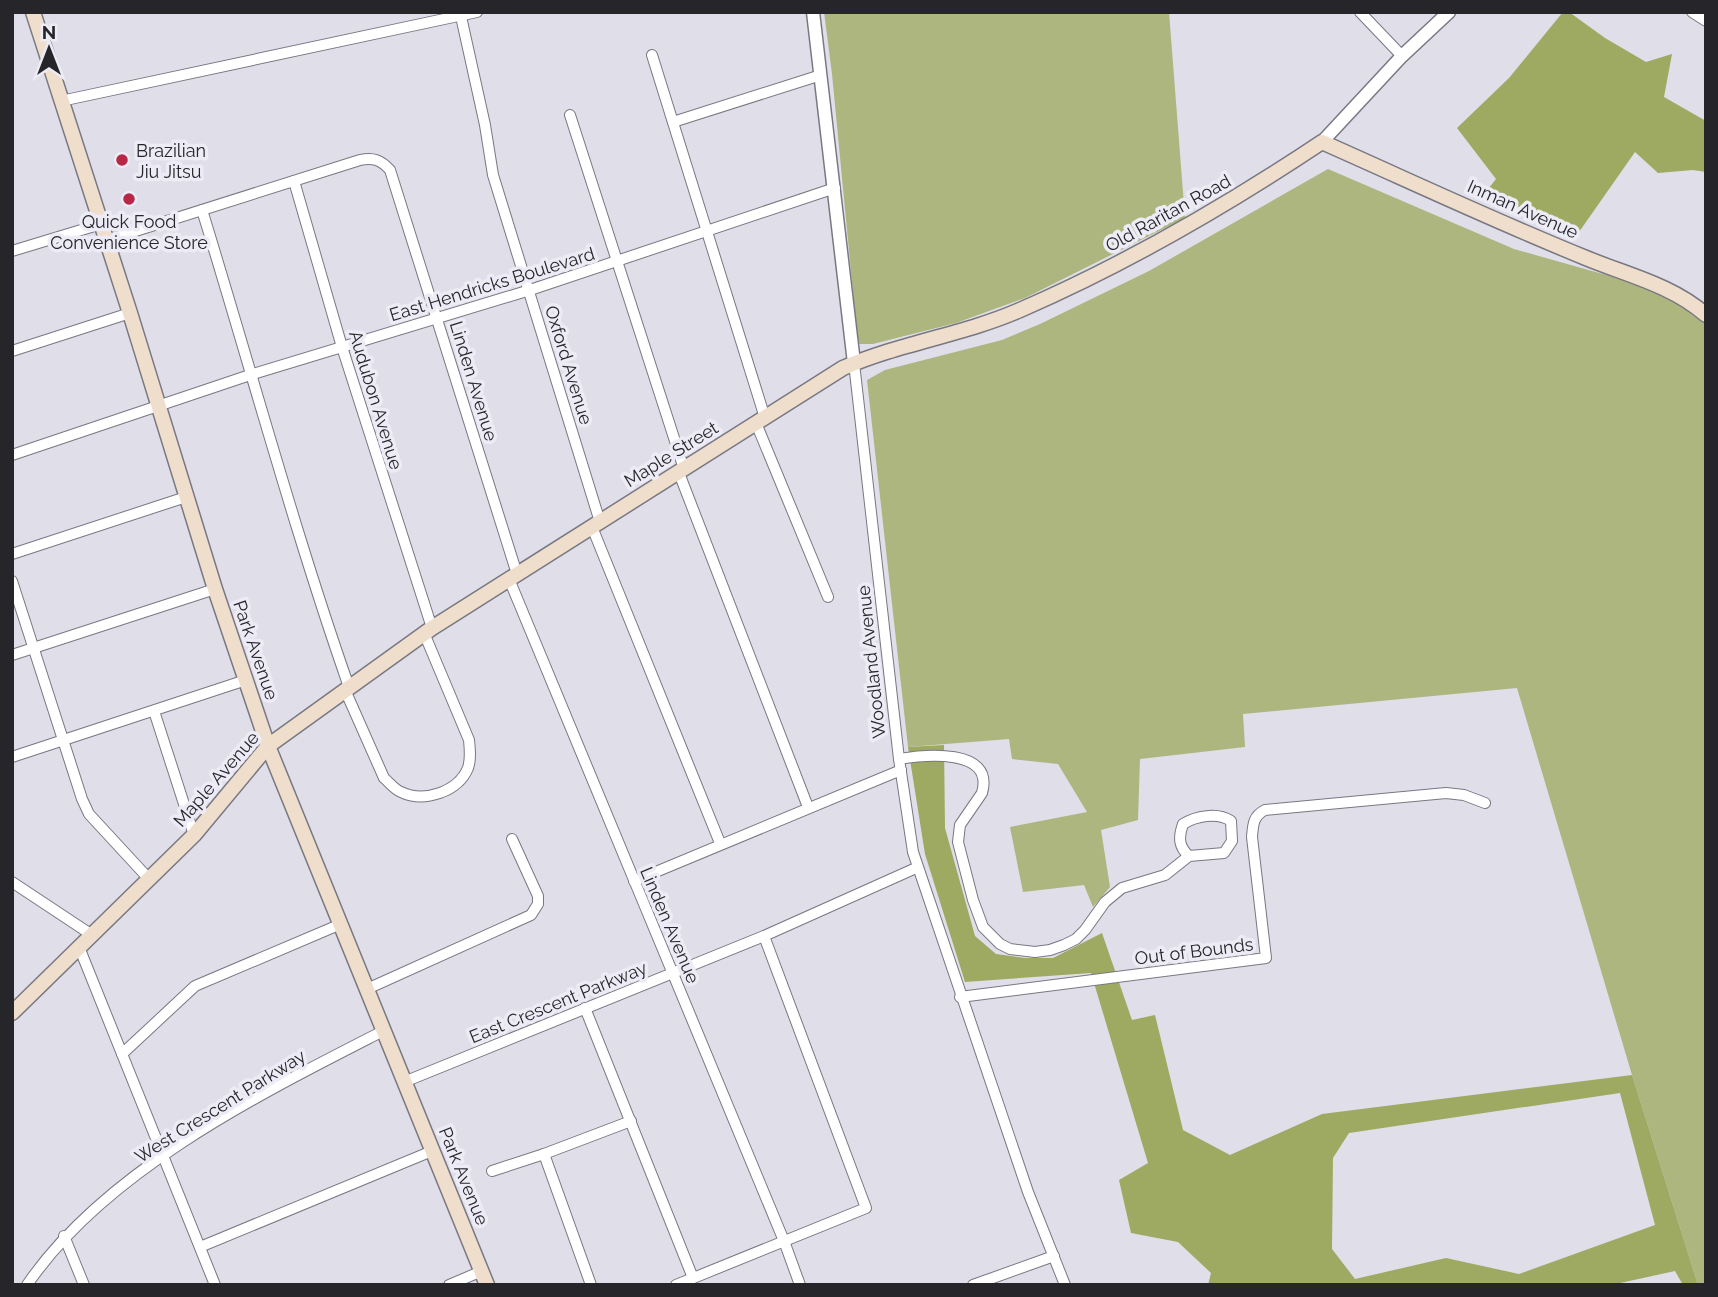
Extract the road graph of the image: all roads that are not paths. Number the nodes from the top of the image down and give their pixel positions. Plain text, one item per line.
1 (33, 12) edge
2 (477, 12) edge
3 (813, 12) edge
4 (1360, 12) edge
5 (1449, 12) edge
6 (1692, 12) edge
7 (460, 14) edge
8 (1706, 21) edge
9 (652, 55) dead end
10 (1402, 57) junction
11 (821, 75) junction
12 (61, 101) junction
13 (570, 115) dead end
14 (673, 122) junction
15 (1322, 142) junction
16 (294, 181) junction
17 (835, 188) junction
18 (202, 210) junction
19 (101, 224) junction
20 (707, 230) junction
21 (107, 240) junction
22 (12, 251) edge
23 (618, 261) junction
24 (530, 290) junction
25 (130, 313) junction
26 (1706, 315) edge
27 (438, 318) junction
28 (342, 347) junction
29 (12, 351) edge
30 (854, 363) junction
31 (253, 374) junction
32 (157, 405) junction
33 (761, 420) junction
34 (12, 455) edge
35 (682, 471) junction
36 (187, 497) junction
37 (596, 524) junction
38 (12, 554) edge
39 (513, 576) junction
40 (12, 581) edge
41 (215, 589) junction
42 (828, 597) dead end
43 (428, 630) junction
44 (34, 648) junction
45 (12, 655) edge
46 (246, 680) junction
47 (347, 688) junction
48 (154, 711) junction
49 (64, 740) junction
50 (268, 746) junction
51 (12, 757) edge
52 (899, 759) junction
53 (901, 771) junction
54 (1485, 803) dead end
55 (808, 807) junction
56 (194, 835) junction
57 (512, 839) dead end
58 (720, 844) junction
59 (1189, 856) junction
60 (916, 868) junction
61 (149, 879) junction
62 (634, 881) junction
63 (12, 882) edge
64 (341, 923) junction
65 (92, 935) junction
66 (764, 936) junction
67 (79, 947) junction
68 (674, 972) junction
69 (367, 989) junction
70 (960, 997) junction
71 (18, 998) edge
72 (585, 1008) junction
73 (12, 1013) edge
74 (383, 1031) junction
75 (122, 1054) junction
76 (404, 1082) junction
77 (631, 1121) junction
78 (432, 1151) junction
79 (544, 1154) junction
80 (163, 1155) junction
81 (492, 1171) dead end
82 (64, 1236) junction
83 (784, 1241) junction
84 (200, 1247) junction
85 (1054, 1256) junction
86 (484, 1278) edge
87 (693, 1278) junction
88 (27, 1285) edge
89 (84, 1285) edge
90 (215, 1285) edge
91 (449, 1285) edge
92 (591, 1285) edge
93 (676, 1285) edge
94 (800, 1285) edge
95 (973, 1285) edge
96 (1065, 1285) edge

1 - 12 main road, Park Avenue
2 - 7 street
3 - 11 street, Woodland Avenue
4 - 10 street
5 - 10 street, Old Raritan Road
6 - 8 street
7 - 12 street
7 - 24 street, Oxford Avenue
9 - 14 street
10 - 15 street, Old Raritan Road
11 - 14 street
11 - 17 street, Woodland Avenue
12 - 19 main road, Park Avenue
13 - 23 street
14 - 20 street
15 - 26 main road, Inman Avenue
15 - 30 main road, Old Raritan Road
16 - 18 street
16 - 27 street, Linden Avenue
16 - 28 street, Audubon Avenue
17 - 20 street, East Hendricks Boulevard
17 - 30 street, Woodland Avenue
18 - 21 street
18 - 31 street, Audubon Avenue
19 - 21 main road, Park Avenue
19 - 22 street
20 - 23 street, East Hendricks Boulevard
20 - 33 street
21 - 25 main road, Park Avenue
23 - 24 street, East Hendricks Boulevard
23 - 35 street
24 - 27 street, East Hendricks Boulevard
24 - 37 street, Oxford Avenue
25 - 29 street
25 - 32 main road, Park Avenue
27 - 28 street, East Hendricks Boulevard
27 - 39 street, Linden Avenue
28 - 31 street, East Hendricks Boulevard
28 - 43 street, Audubon Avenue
30 - 33 main road, Maple Street
30 - 52 street, Woodland Avenue
31 - 32 street, East Hendricks Boulevard
31 - 47 street, Audubon Avenue
32 - 34 street, East Hendricks Boulevard
32 - 36 main road, Park Avenue
33 - 35 main road, Maple Street
33 - 42 street
35 - 37 main road, Maple Street
35 - 55 street
36 - 38 street
36 - 41 main road, Park Avenue
37 - 39 main road, Maple Street
37 - 58 street, Oxford Avenue
39 - 43 main road, Maple Avenue
39 - 62 street, Linden Avenue
40 - 44 street
41 - 44 street
41 - 46 main road, Park Avenue
43 - 47 main road, Maple Avenue
43 - 47 street, Audubon Avenue
44 - 45 street
44 - 49 street
46 - 48 street
46 - 50 main road, Park Avenue
47 - 50 main road, Maple Avenue
48 - 49 street
48 - 56 street
49 - 51 street
49 - 61 street
50 - 56 main road, Maple Avenue
50 - 64 main road, Park Avenue
52 - 53 street, Woodland Avenue
52 - 59 street
53 - 55 street
53 - 60 street, Woodland Avenue
54 - 70 street, Out of Bounds
55 - 58 street
56 - 61 main road, Maple Avenue
57 - 69 street
58 - 62 street
59 - 59 street
60 - 66 street, East Crescent Parkway
60 - 70 street, Woodland Avenue
61 - 65 main road, Maple Avenue
62 - 68 street, Linden Avenue
63 - 65 street
64 - 69 main road, Park Avenue
64 - 75 street
65 - 67 main road, Maple Avenue
66 - 68 street, East Crescent Parkway
66 - 83 street
67 - 71 main road, Maple Avenue
67 - 75 street
68 - 72 street, East Crescent Parkway
68 - 83 street, Linden Avenue
69 - 74 main road, Park Avenue
70 - 85 street, Woodland Avenue
71 - 73 main road, Maple Avenue
72 - 76 street, East Crescent Parkway
72 - 77 street
74 - 76 main road, Park Avenue
74 - 80 street, West Crescent Parkway
75 - 80 street
76 - 78 main road, Park Avenue
77 - 79 street
77 - 87 street
78 - 84 street
78 - 86 main road, Park Avenue
79 - 81 street
79 - 92 street
80 - 82 street, West Crescent Parkway
80 - 84 street
82 - 88 street, West Crescent Parkway
82 - 89 street
83 - 87 street
83 - 94 street, Linden Avenue
84 - 90 street
85 - 95 street
85 - 96 street, Woodland Avenue
86 - 91 street
87 - 93 street

